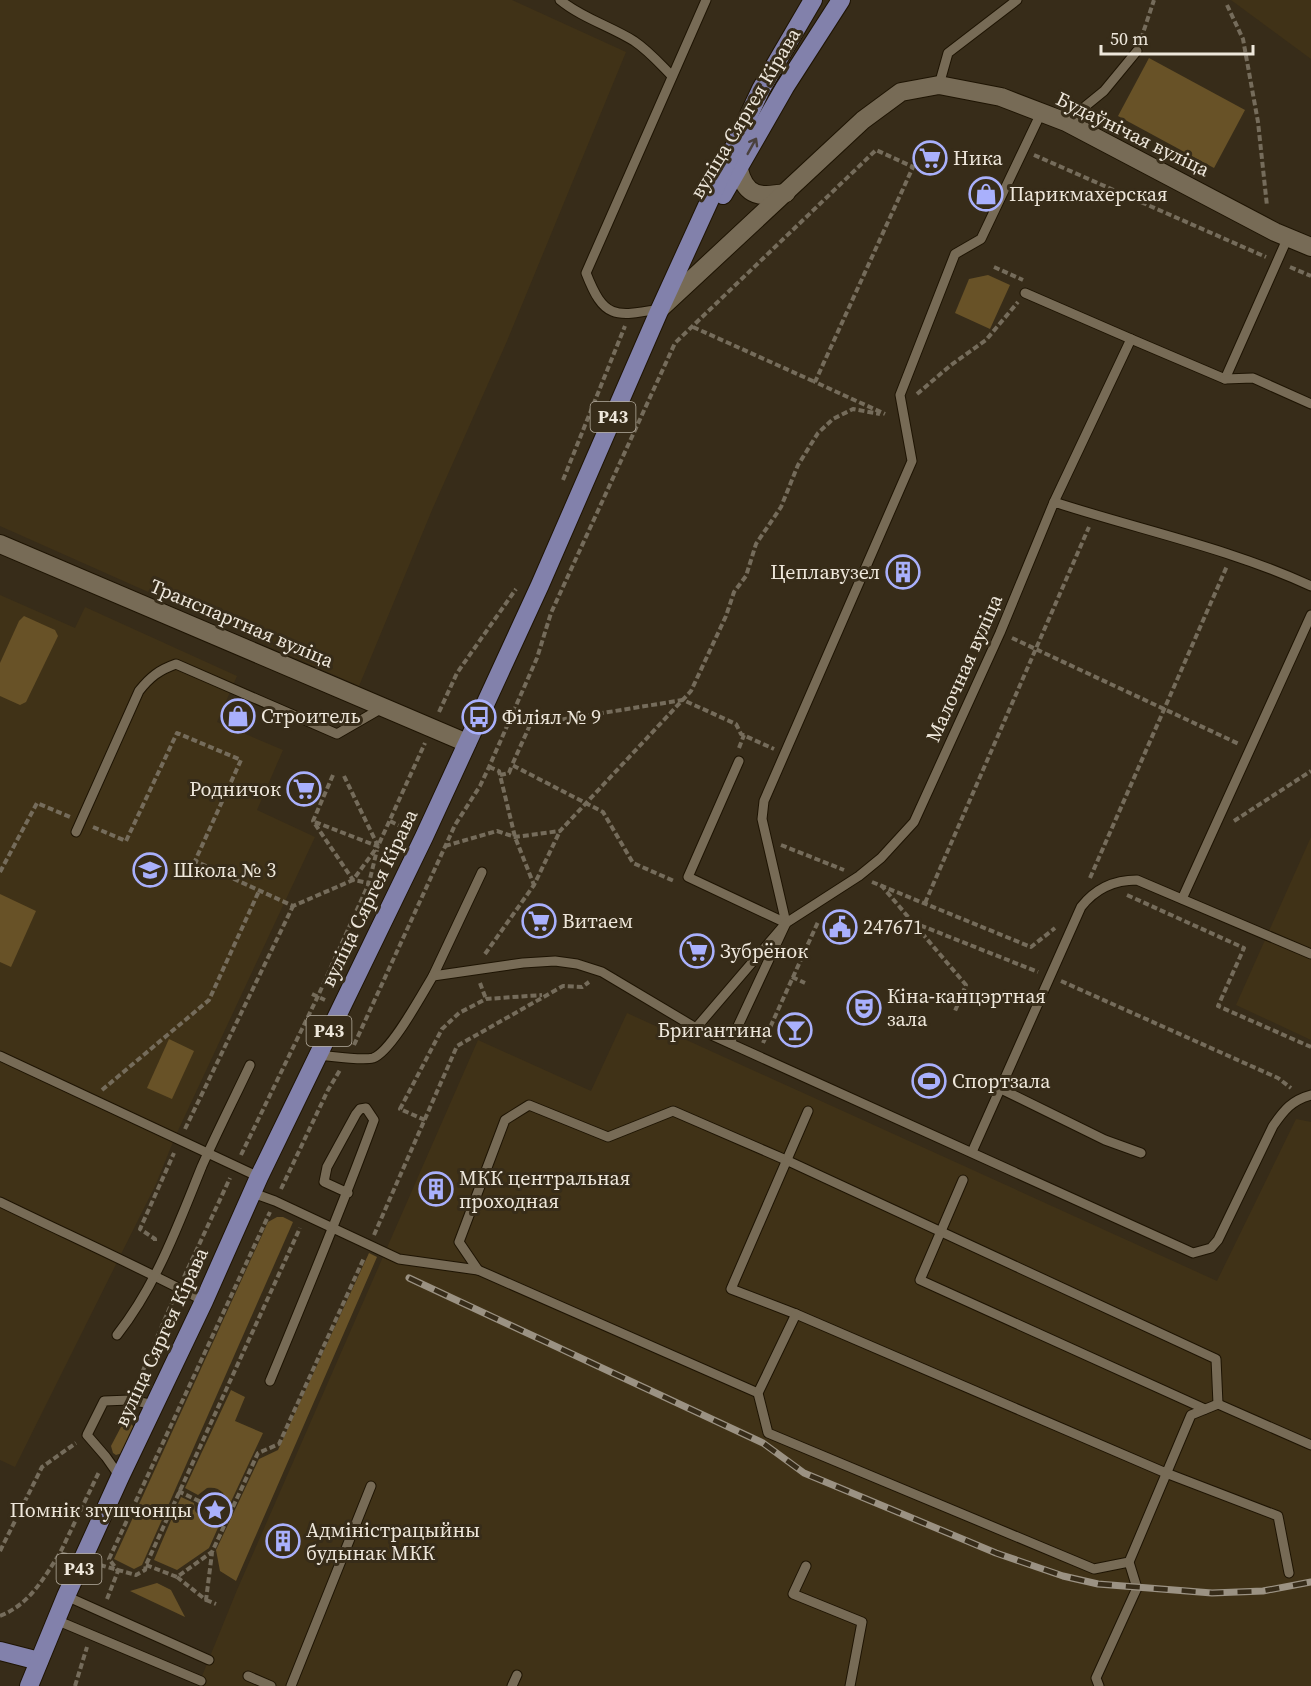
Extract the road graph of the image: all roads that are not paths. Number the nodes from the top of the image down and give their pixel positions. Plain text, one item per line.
1 (560, 0) edge
2 (706, 0) edge
3 (813, 0) edge
4 (841, 0) edge
5 (1017, 0) edge
6 (1137, 51) road end
7 (672, 76) junction
8 (939, 85) junction
9 (1041, 113) junction
10 (1066, 122) junction
11 (739, 170) junction
12 (786, 193) junction
13 (1282, 235) junction
14 (1311, 247) edge
15 (688, 249) junction
16 (715, 257) junction
17 (1025, 293) road end
18 (660, 309) junction
19 (1131, 339) junction
20 (1225, 379) junction
21 (1311, 404) edge
22 (1054, 502) junction
23 (0, 544) edge
24 (1311, 586) edge
25 (1311, 615) edge
26 (382, 708) junction
27 (467, 743) junction
28 (739, 761) dead end
29 (76, 832) dead end
30 (482, 872) dead end
31 (1182, 899) junction
32 (786, 923) junction
33 (1311, 954) edge
34 (433, 976) junction
35 (696, 1028) junction
36 (730, 1043) junction
37 (318, 1055) junction
38 (0, 1056) edge
39 (250, 1065) dead end
40 (1001, 1089) junction
41 (1307, 1096) edge
42 (808, 1111) dead end
43 (972, 1152) junction
44 (208, 1153) junction
45 (1141, 1153) dead end
46 (786, 1160) junction
47 (963, 1179) dead end
48 (256, 1185) junction
49 (348, 1193) junction
50 (0, 1202) edge
51 (334, 1229) junction
52 (941, 1232) junction
53 (478, 1270) junction
54 (156, 1275) junction
55 (204, 1301) junction
56 (796, 1314) junction
57 (117, 1335) dead end
58 (270, 1381) dead end
59 (758, 1393) junction
60 (1218, 1404) junction
61 (155, 1405) junction
62 (1205, 1409) junction
63 (1311, 1445) edge
64 (1166, 1473) junction
65 (120, 1478) junction
66 (371, 1486) dead end
67 (1129, 1562) junction
68 (806, 1566) dead end
69 (1289, 1573) dead end
70 (66, 1596) junction
71 (56, 1620) junction
72 (0, 1651) edge
73 (208, 1660) dead end
74 (39, 1661) junction
75 (517, 1675) dead end
76 (248, 1676) dead end
77 (201, 1681) dead end
78 (24, 1686) edge
79 (29, 1686) edge
80 (271, 1686) edge
81 (291, 1686) edge
82 (512, 1686) edge
83 (850, 1686) edge
84 (1099, 1686) edge

1 - 7 lane
2 - 7 lane
3 - 15 main road, вуліца Сяргея Кірава / Р43
11 -> 4 main road, вуліца Сяргея Кірава / Р43
5 - 8 lane
6 - 10 lane
7 - 18 lane
8 - 9 street, Будаўнічая вуліца
8 - 12 street, Будаўнічая вуліца
9 - 10 street, Будаўнічая вуліца
9 - 32 lane
10 - 13 street, Будаўнічая вуліца
11 - 12 street
11 - 15 main road, вуліца Сяргея Кірава / Р43
12 - 16 street, Будаўнічая вуліца
13 - 14 street, Будаўнічая вуліца
13 - 20 lane
15 - 16 street
15 - 18 main road, вуліца Сяргея Кірава / Р43
16 - 18 street, Будаўнічая вуліца
17 - 19 lane
18 - 27 main road, вуліца Сяргея Кірава / Р43
19 - 20 lane
19 - 22 lane, Малочная вуліца
20 - 21 lane
22 - 24 lane
22 - 32 lane, Малочная вуліца
23 - 26 street, Транспартная вуліца
25 - 31 lane
26 - 27 street, Транспартная вуліца
26 - 29 lane
27 - 37 main road, вуліца Сяргея Кірава / Р43
28 - 32 lane
30 - 34 lane
31 - 33 lane
31 - 40 lane
32 - 35 lane, Малочная вуліца
32 - 36 lane
34 - 35 lane
34 - 37 lane
35 - 36 lane
36 - 43 lane
37 - 48 main road, вуліца Сяргея Кірава / Р43
38 - 44 lane
39 - 44 lane
40 - 43 lane
40 - 45 lane
41 - 43 lane
42 - 46 lane
44 - 48 lane
44 - 54 lane
46 - 52 lane
46 - 53 lane
46 - 56 lane
47 - 52 lane
48 - 51 lane
48 - 55 main road, вуліца Сяргея Кірава / Р43
49 - 49 lane
49 - 51 lane
50 - 54 lane
51 - 53 lane
51 - 58 lane
52 - 60 lane
52 - 62 lane
53 - 59 lane
54 - 55 lane
54 - 57 lane
55 - 61 main road, вуліца Сяргея Кірава / Р43
56 - 59 lane
56 - 64 lane
59 - 67 lane
60 - 62 lane
60 - 63 lane
61 - 65 main road, вуліца Сяргея Кірава / Р43
61 - 65 lane
62 - 64 lane
64 - 67 lane
64 - 69 lane
65 - 70 main road, вуліца Сяргея Кірава / Р43
66 - 81 lane
67 - 84 lane
68 - 83 lane
70 - 71 main road, вуліца Сяргея Кірава / Р43
70 - 73 lane
71 - 74 main road, вуліца Сяргея Кірава / Р43
71 - 77 lane
72 - 74 main road
74 - 78 main road, вуліца Сяргея Кірава / Р43
74 - 79 main road, вуліца Сяргея Кірава / Р43
75 - 82 lane
76 - 80 lane

